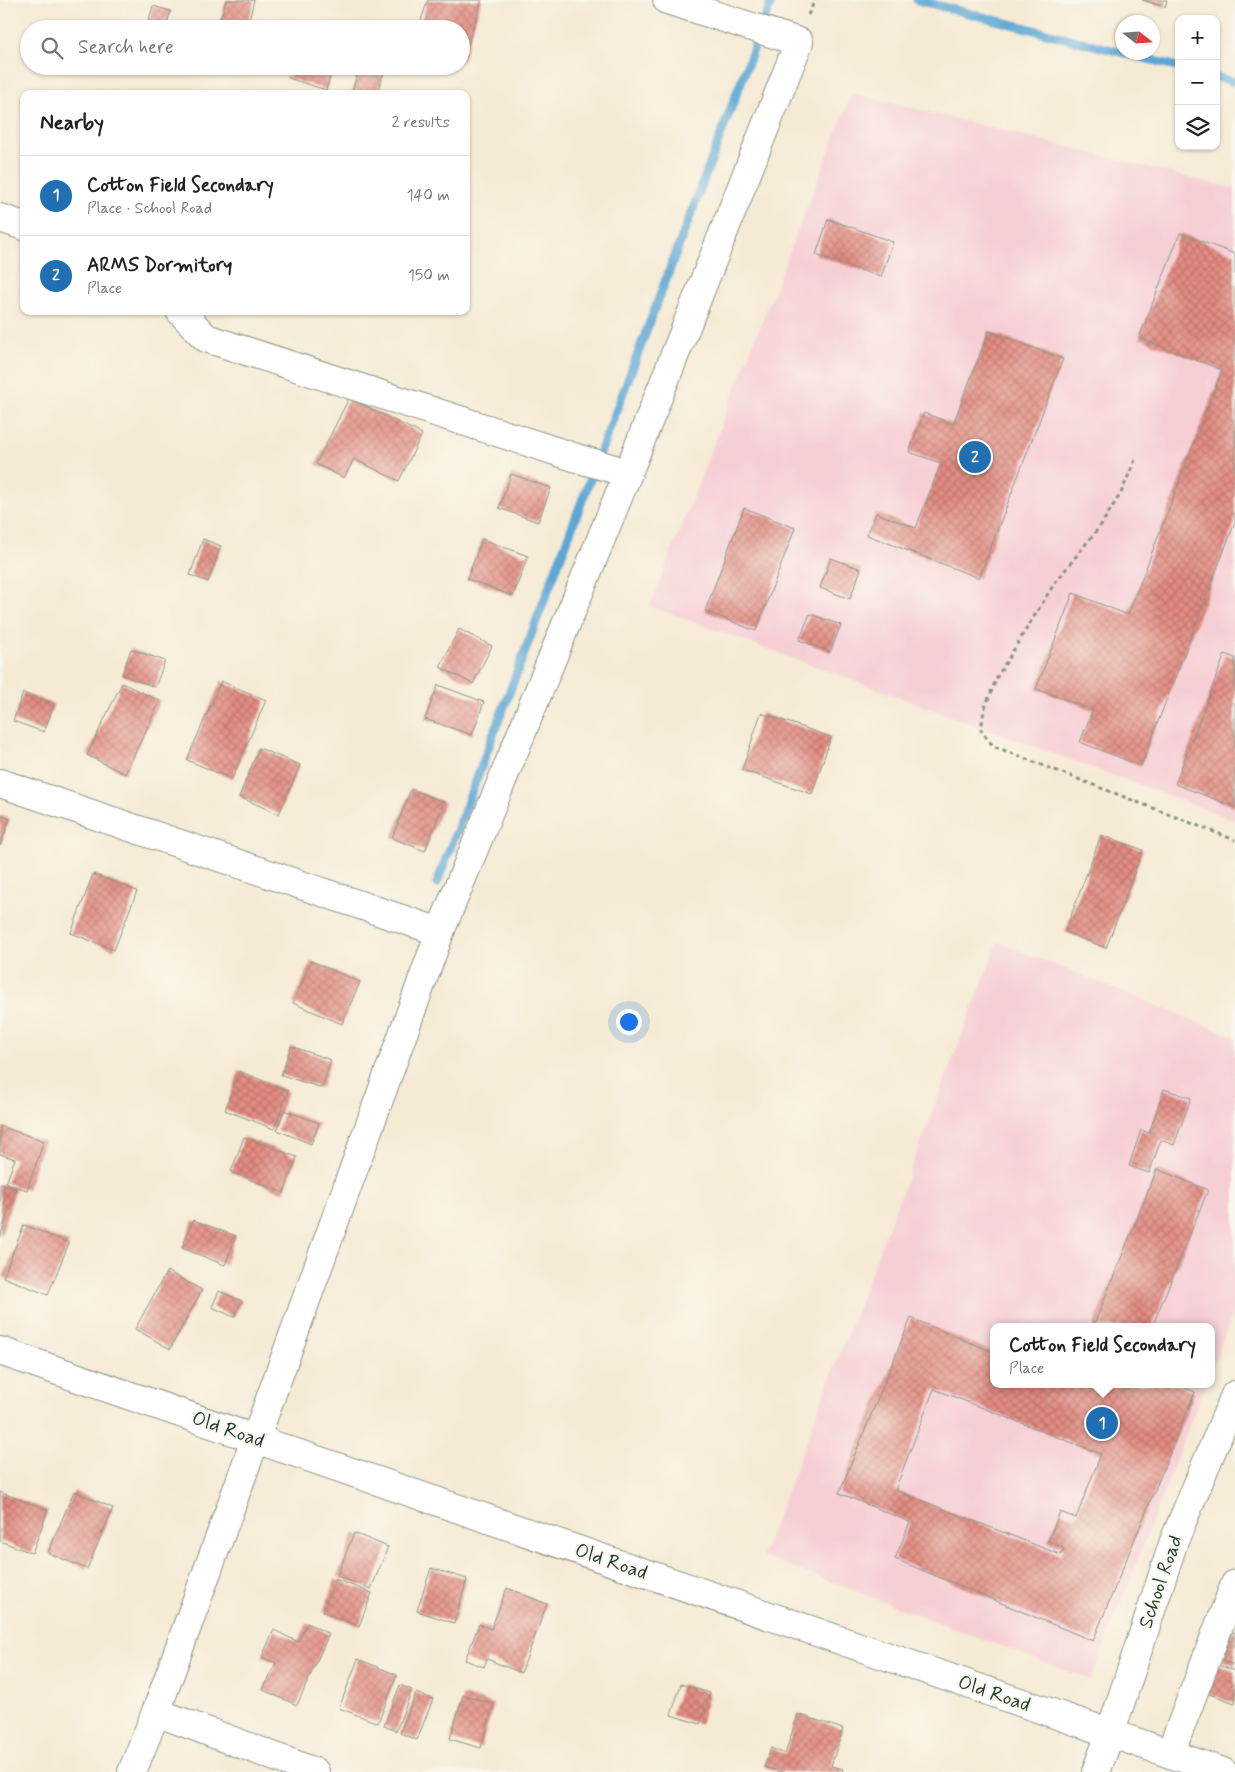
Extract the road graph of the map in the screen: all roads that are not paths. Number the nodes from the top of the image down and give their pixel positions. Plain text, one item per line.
1 (666, 0) edge
2 (0, 218) edge
3 (20, 225) edge
4 (184, 315) edge
5 (620, 470) junction
6 (0, 783) edge
7 (440, 932) junction
8 (0, 1351) edge
9 (1235, 1395) edge
10 (255, 1440) junction
11 (1235, 1584) edge
12 (156, 1712) junction
13 (1110, 1734) junction
14 (1170, 1754) junction
15 (132, 1772) edge
16 (315, 1772) edge
17 (1096, 1772) edge
18 (1223, 1772) edge

1 - 5 street
2 - 3 street
4 - 5 street
5 - 7 street
6 - 7 street
7 - 10 street
8 - 10 street, Old Road
9 - 13 street, School Road
10 - 12 street
10 - 13 street, Old Road
11 - 14 street
12 - 15 street
12 - 16 street
13 - 14 street, Old Road
13 - 17 street, School Road
14 - 18 street, Old Road

